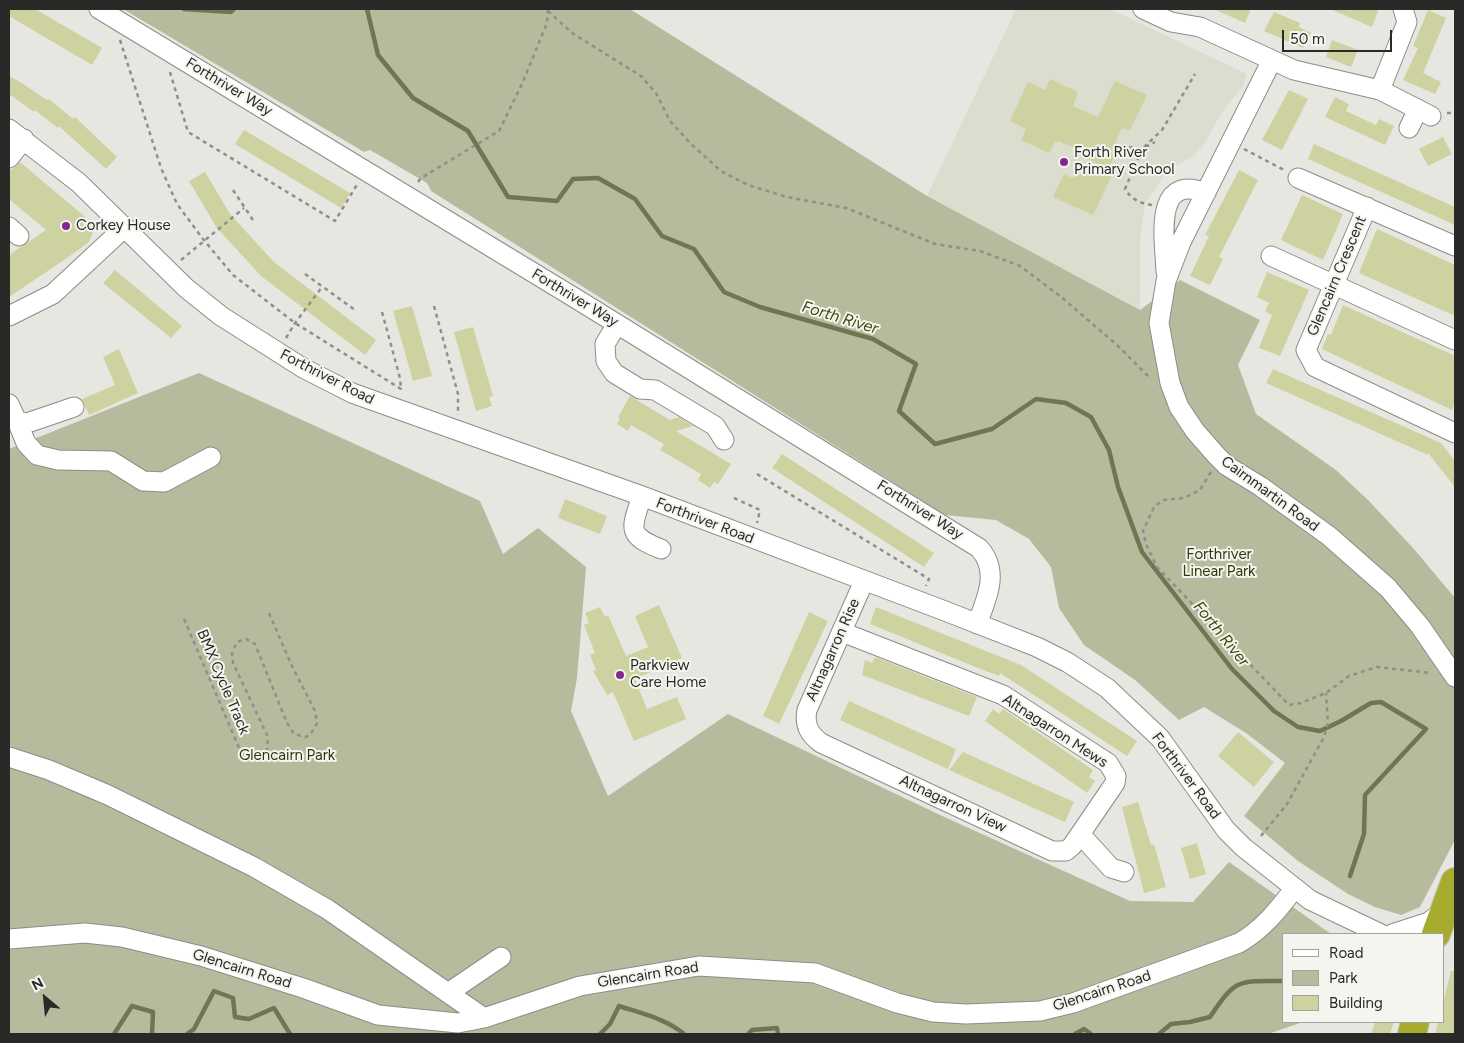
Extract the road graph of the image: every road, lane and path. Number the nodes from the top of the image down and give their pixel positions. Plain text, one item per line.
1 (99, 9) edge
2 (1143, 9) edge
3 (1403, 9) edge
4 (548, 10) edge
5 (118, 21) junction
6 (172, 53) junction
7 (1272, 60) junction
8 (1195, 74) dead end
9 (1380, 90) junction
10 (1409, 128) dead end
11 (16, 134) edge
12 (1155, 142) dead end
13 (1231, 142) junction
14 (1121, 146) dead end
15 (1142, 149) junction
16 (9, 158) edge
17 (366, 171) junction
18 (1298, 178) joint
19 (418, 182) dead end
20 (232, 190) dead end
21 (1206, 193) junction
22 (1367, 207) junction
23 (244, 208) junction
24 (1166, 208) junction
25 (253, 220) dead end
26 (125, 227) junction
27 (203, 239) junction
28 (1455, 246) edge
29 (1271, 256) dead end
30 (169, 271) junction
31 (305, 274) dead end
32 (1166, 281) junction
33 (1334, 285) junction
34 (322, 287) junction
35 (434, 306) dead end
36 (355, 310) dead end
37 (382, 312) dead end
38 (9, 316) edge
39 (295, 324) junction
40 (617, 324) junction
41 (1455, 340) edge
42 (1153, 381) dead end
43 (401, 389) junction
44 (9, 404) edge
45 (74, 406) dead end
46 (402, 412) junction
47 (17, 421) junction
48 (458, 431) junction
49 (1455, 433) edge
50 (724, 440) dead end
51 (211, 457) dead end
52 (1213, 466) dead end
53 (757, 474) dead end
54 (642, 496) junction
55 (734, 498) dead end
56 (752, 539) junction
57 (661, 550) dead end
58 (864, 581) junction
59 (920, 602) junction
60 (269, 613) dead end
61 (184, 619) dead end
62 (977, 624) junction
63 (842, 632) junction
64 (1433, 673) dead end
65 (1455, 677) edge
66 (1326, 693) junction
67 (821, 743) joint
68 (9, 757) edge
69 (1081, 835) junction
70 (1262, 836) dead end
71 (1124, 872) dead end
72 (1455, 882) edge
73 (1294, 889) junction
74 (1440, 922) edge
75 (1378, 933) edge
76 (1395, 933) edge
77 (9, 939) edge
78 (501, 957) dead end
79 (448, 993) junction
80 (484, 1018) junction

1 - 5 street, Forthriver Way
2 - 7 street
3 - 9 street
4 - 19 path
4 - 42 path
5 - 6 street, Forthriver Way
5 - 27 path
6 - 17 street, Forthriver Way
6 - 17 path
7 - 9 street
7 - 13 street, Cairnmartin Road
8 - 15 path
9 - 10 street
11 - 16 street
11 - 26 street, Forthriver Road
12 - 15 path
13 - 18 path
13 - 21 street, Cairnmartin Road
14 - 15 path
15 - 24 path
17 - 40 street, Forthriver Way
18 - 22 street
20 - 23 path
21 - 24 street
21 - 32 street, Cairnmartin Road
22 - 28 street
22 - 33 street, Glencairn Crescent
23 - 25 path
23 - 27 path
24 - 32 street
26 - 30 street, Forthriver Road
26 - 38 street
27 - 30 path
27 - 39 path
29 - 33 street
30 - 46 street, Forthriver Road
31 - 34 path
32 - 65 street, Cairnmartin Road
33 - 41 street
33 - 49 street, Glencairn Crescent
34 - 36 path
34 - 39 path
35 - 48 path
37 - 43 path
39 - 43 path
40 - 50 street
40 - 62 street, Forthriver Way
43 - 46 path
44 - 47 street
45 - 47 street
46 - 48 street, Forthriver Road
47 - 51 street
48 - 54 street, Forthriver Road
52 - 66 path
53 - 59 path
54 - 56 street, Forthriver Road
54 - 57 street
55 - 56 path
56 - 58 street, Forthriver Road
58 - 59 street, Forthriver Road
58 - 63 street, Altnagarron Rise
59 - 62 street, Forthriver Road
60 - 61 path, BMX Cycle Track
62 - 73 street, Forthriver Road
63 - 67 street, Altnagarron Rise
63 - 69 street, Altnagarron Mews
64 - 66 path
66 - 70 path
67 - 69 street, Altnagarron View
68 - 79 street
69 - 71 street
72 - 74 highway
73 - 75 street, Forthriver Road
73 - 80 street, Glencairn Road
74 - 76 street
77 - 80 street, Glencairn Road
78 - 79 street
79 - 80 street

